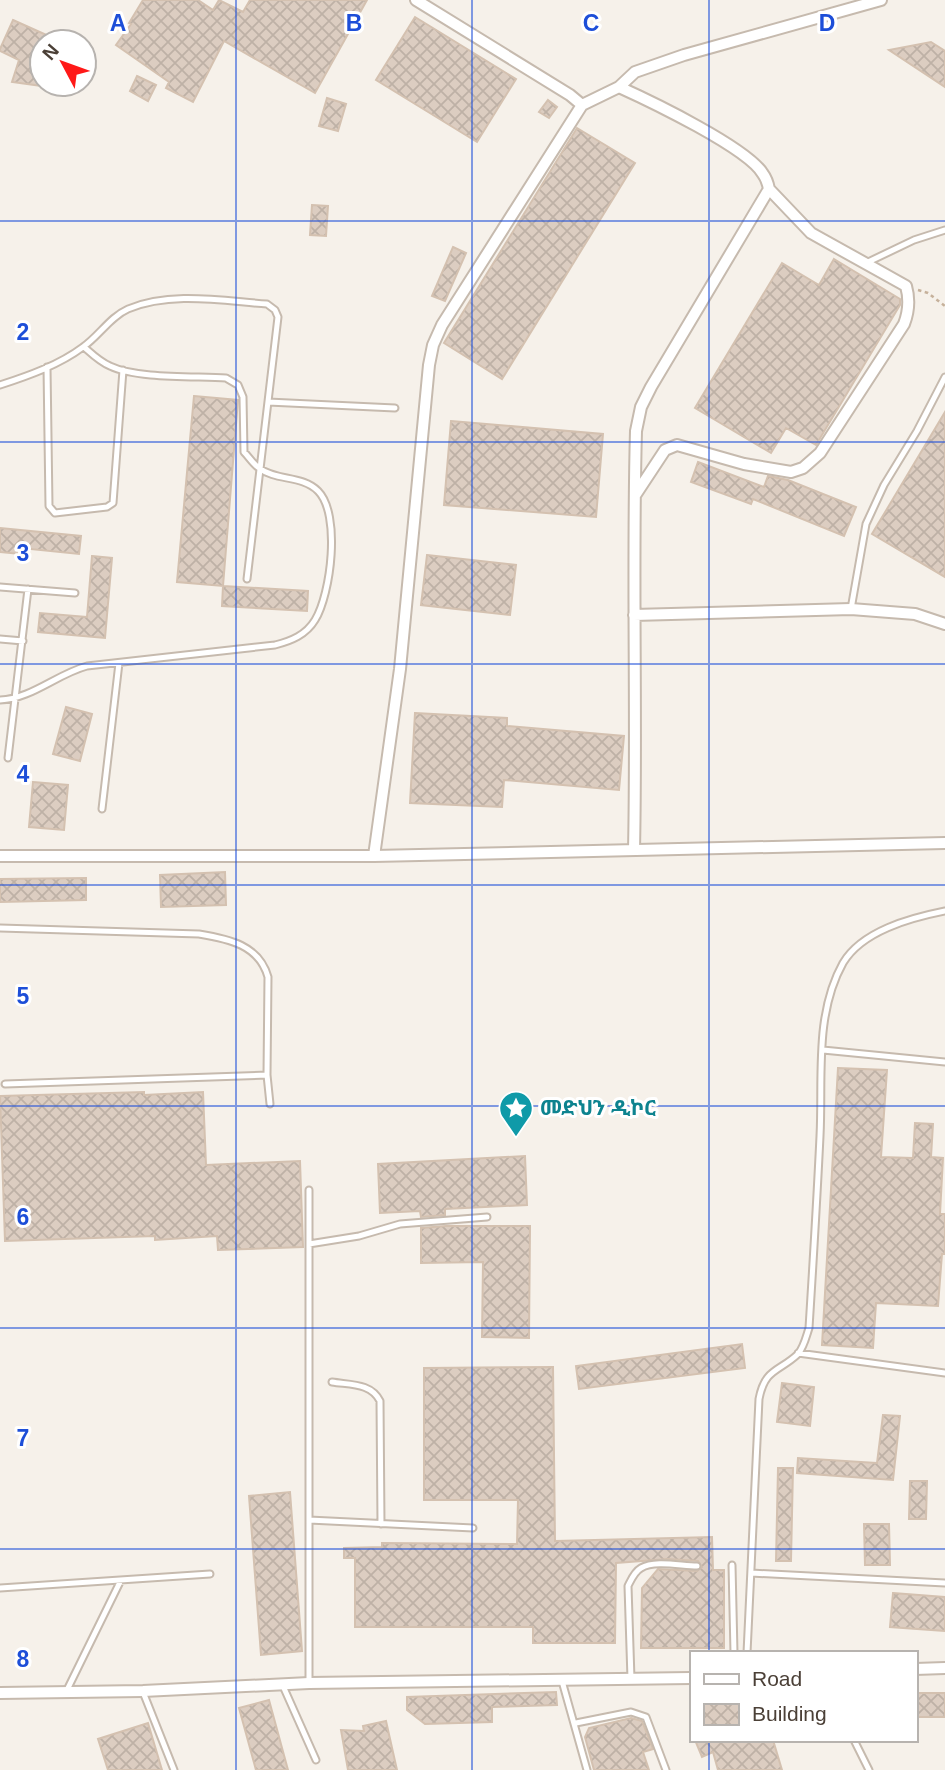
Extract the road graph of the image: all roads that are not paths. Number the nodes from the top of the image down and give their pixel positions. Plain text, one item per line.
1 (416, 0) edge
2 (881, 0) edge
3 (619, 87) junction
4 (582, 105) junction
5 (769, 189) junction
6 (945, 230) edge
7 (866, 263) junction
8 (84, 347) junction
9 (47, 367) junction
10 (123, 370) junction
11 (945, 377) edge
12 (0, 386) edge
13 (268, 402) junction
14 (395, 408) dead end
15 (260, 469) junction
16 (634, 496) junction
17 (247, 579) dead end
18 (0, 587) edge
19 (28, 589) junction
20 (75, 593) dead end
21 (851, 609) junction
22 (634, 615) junction
23 (945, 624) edge
24 (0, 639) edge
25 (23, 641) junction
26 (119, 663) junction
27 (17, 699) junction
28 (0, 700) edge
29 (8, 758) dead end
30 (102, 809) dead end
31 (945, 843) edge
32 (634, 850) junction
33 (0, 856) edge
34 (374, 856) junction
35 (945, 911) edge
36 (0, 928) edge
37 (823, 1050) junction
38 (945, 1062) edge
39 (267, 1075) junction
40 (5, 1084) dead end
41 (270, 1104) dead end
42 (309, 1190) dead end
43 (487, 1217) dead end
44 (309, 1244) junction
45 (798, 1353) junction
46 (945, 1373) edge
47 (332, 1382) dead end
48 (309, 1520) junction
49 (381, 1524) junction
50 (474, 1528) dead end
51 (732, 1565) dead end
52 (697, 1566) dead end
53 (751, 1573) junction
54 (210, 1574) dead end
55 (121, 1580) junction
56 (945, 1583) edge
57 (0, 1588) edge
58 (734, 1651) edge
59 (747, 1651) edge
60 (945, 1668) edge
61 (917, 1669) edge
62 (690, 1678) edge
63 (631, 1679) junction
64 (562, 1681) junction
65 (309, 1683) junction
66 (283, 1686) junction
67 (143, 1691) junction
68 (66, 1692) junction
69 (0, 1693) edge
70 (576, 1723) junction
71 (855, 1742) edge
72 (316, 1760) dead end
73 (174, 1770) edge
74 (587, 1770) edge
75 (666, 1770) edge
76 (869, 1770) edge

1 - 4 street
2 - 3 street
3 - 4 street
3 - 5 street
4 - 34 street
5 - 7 street
5 - 16 street
6 - 7 lane
7 - 16 street
8 - 9 lane
8 - 10 lane
8 - 13 lane
9 - 10 lane
9 - 12 lane
10 - 15 lane
11 - 21 lane
13 - 14 lane
13 - 15 lane
15 - 17 lane
15 - 26 lane
16 - 22 street
18 - 19 lane
19 - 20 lane
19 - 25 lane
21 - 22 street
21 - 23 street
22 - 32 street
24 - 25 lane
25 - 27 lane
26 - 27 lane
26 - 30 lane
27 - 28 lane
27 - 29 lane
31 - 32 street
32 - 34 street
33 - 34 street
35 - 37 lane
36 - 39 lane
37 - 38 lane
37 - 45 lane
39 - 40 lane
39 - 41 lane
42 - 44 lane
43 - 44 lane
44 - 48 lane
45 - 46 lane
45 - 53 lane
47 - 49 lane
48 - 49 lane
48 - 65 lane
49 - 50 lane
51 - 58 lane
52 - 63 lane
53 - 56 lane
53 - 59 lane
54 - 55 lane
55 - 57 lane
55 - 68 lane
60 - 61 street
62 - 63 street
63 - 64 street
64 - 65 street
64 - 70 lane
65 - 66 street
66 - 67 street
66 - 72 lane
67 - 68 street
67 - 73 lane
68 - 69 street
70 - 74 lane
70 - 75 lane
71 - 76 lane

